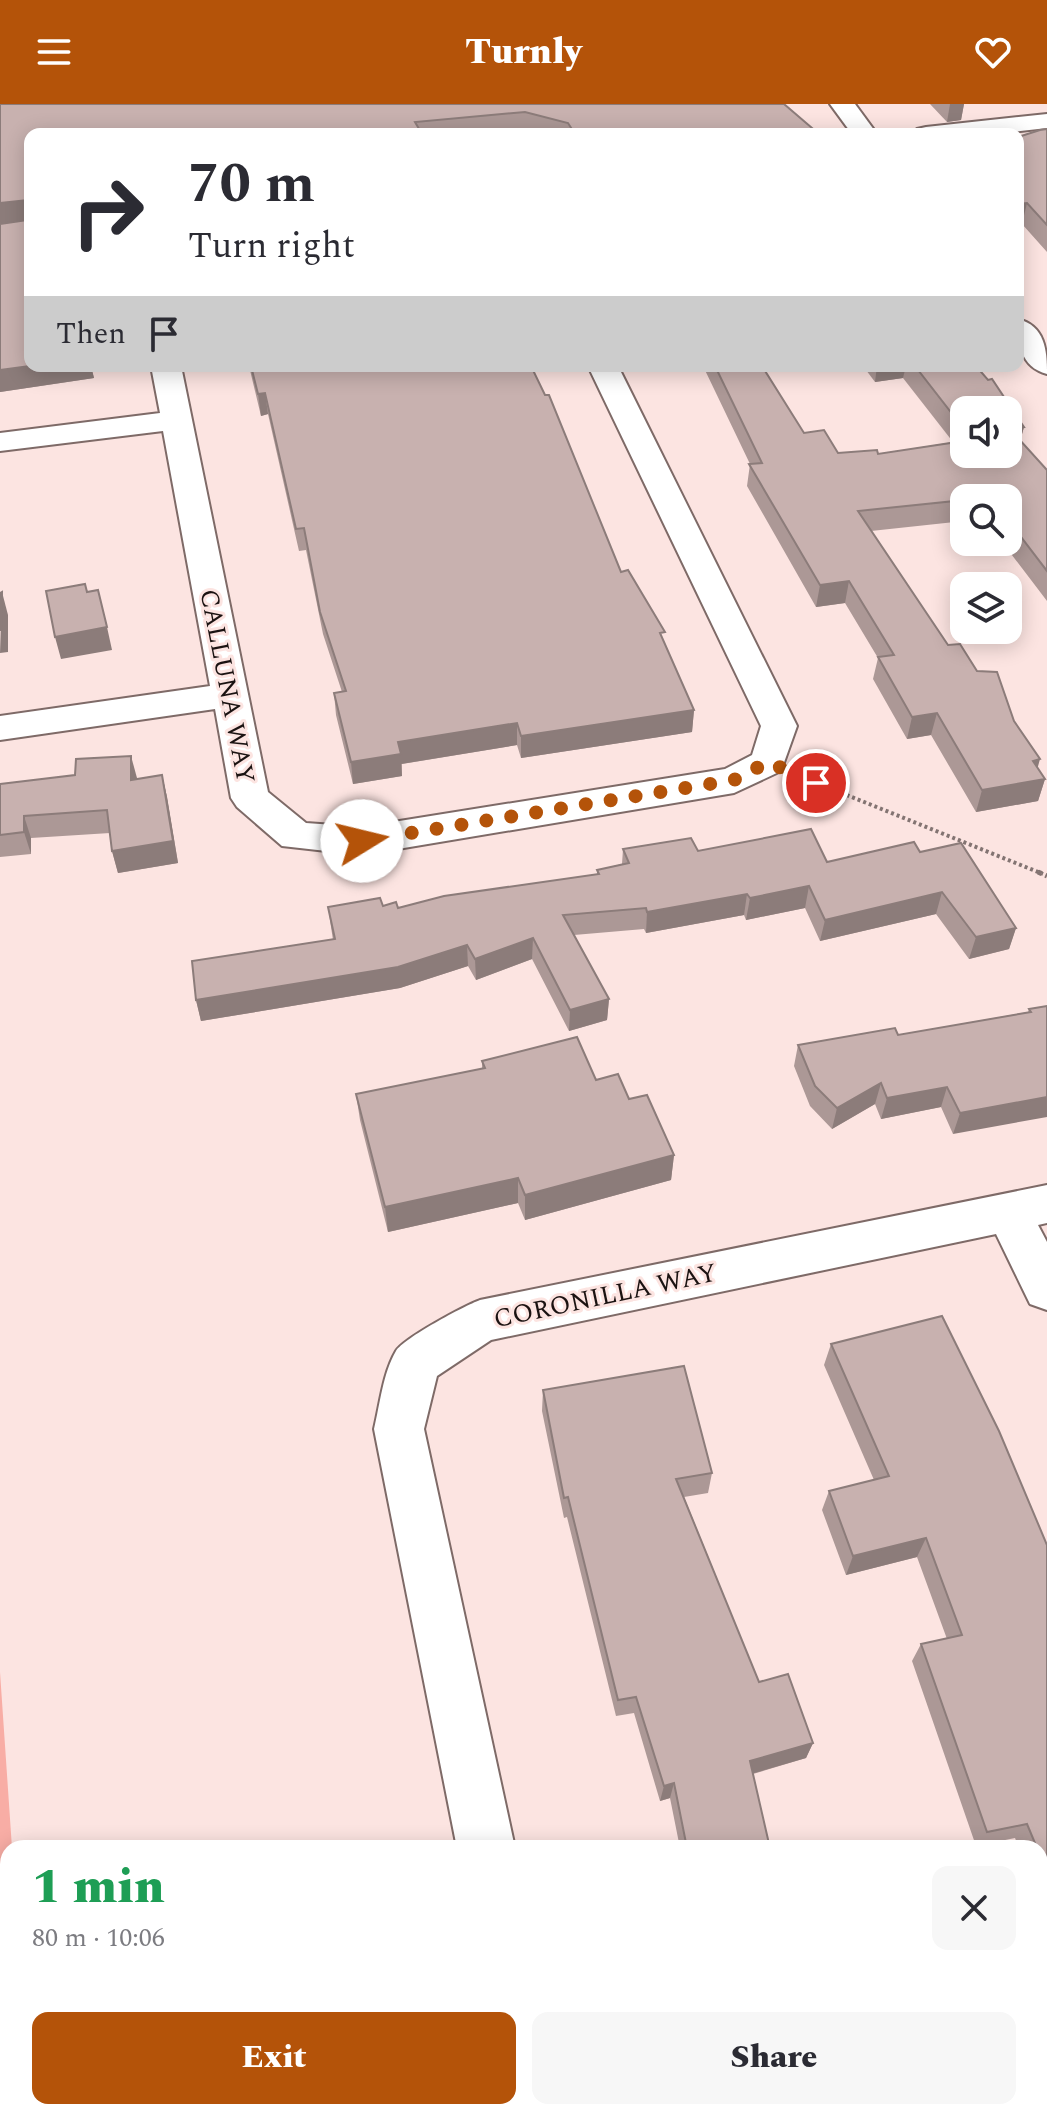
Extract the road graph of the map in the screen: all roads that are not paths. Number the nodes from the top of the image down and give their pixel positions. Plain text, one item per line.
1 (842, 104) edge
2 (1047, 121) edge
3 (860, 128) edge
4 (982, 128) edge
5 (1024, 336) edge
6 (1047, 365) edge
7 (167, 372) edge
8 (606, 372) edge
9 (177, 420) junction
10 (0, 442) edge
11 (230, 695) junction
12 (0, 728) edge
13 (1028, 1208) edge
14 (1047, 1290) edge
15 (484, 1840) edge

1 - 3 street
2 - 4 street
5 - 6 street
7 - 9 street, CALLUNA WAY
8 - 11 street, CALLUNA WAY
9 - 10 street
9 - 11 street, CALLUNA WAY
11 - 12 street
13 - 14 street, CORONILLA WAY
13 - 15 street, CORONILLA WAY

